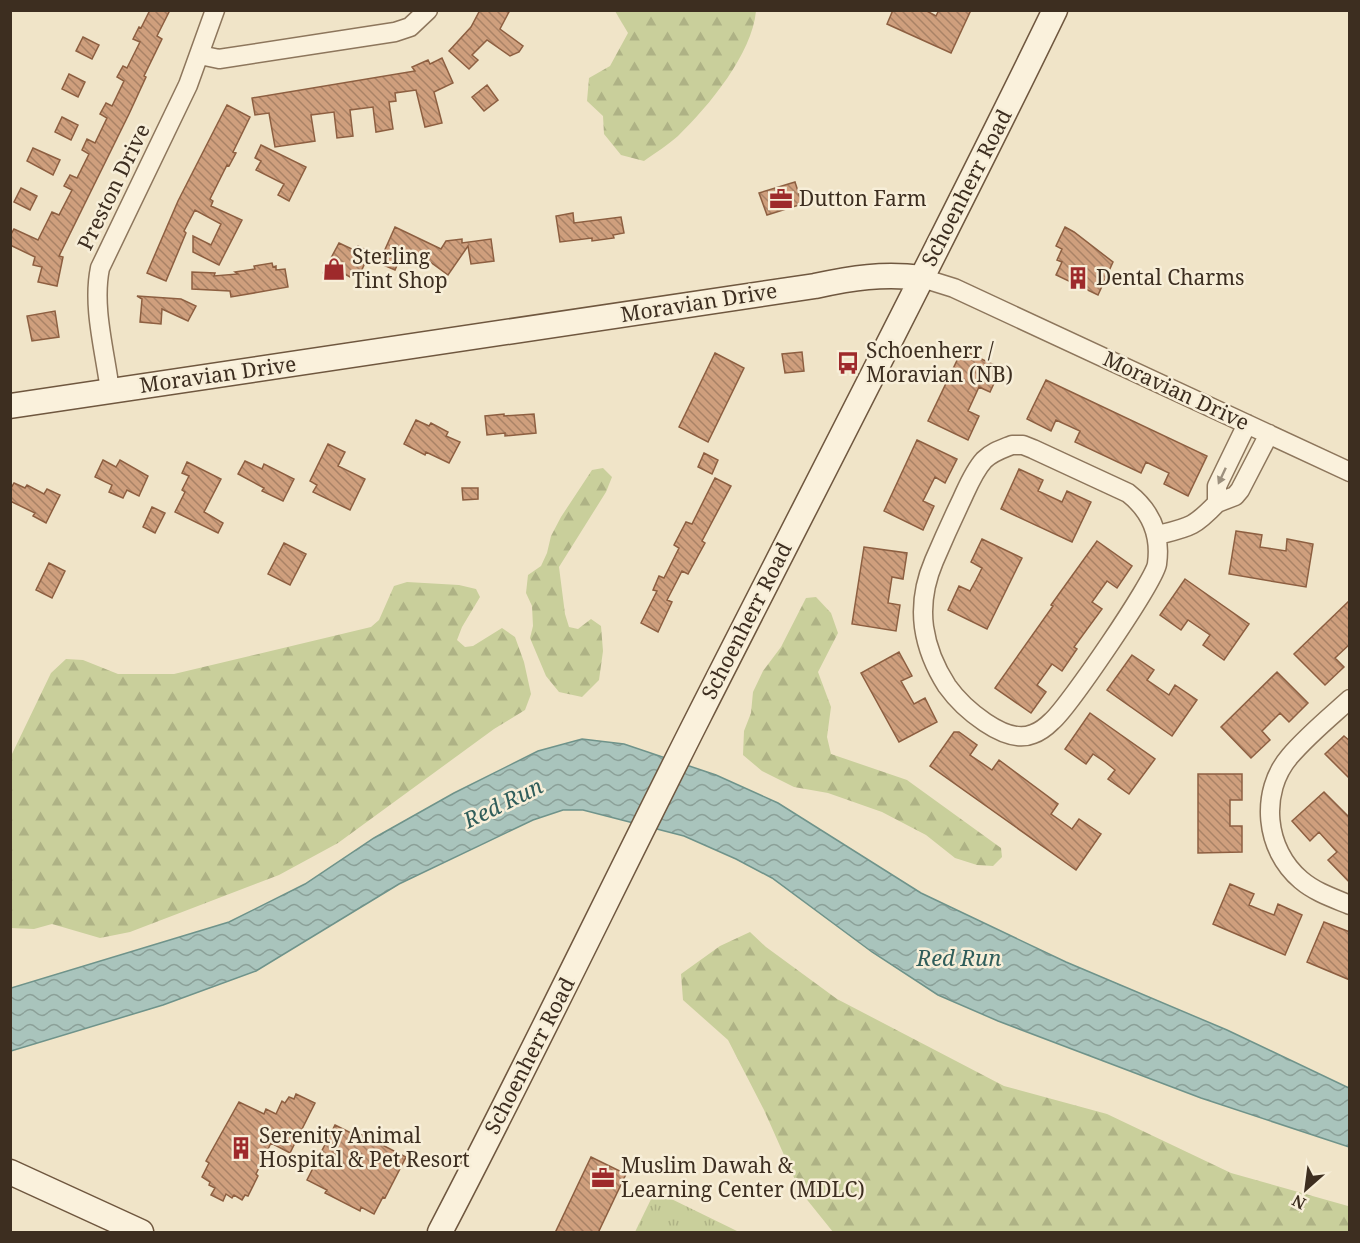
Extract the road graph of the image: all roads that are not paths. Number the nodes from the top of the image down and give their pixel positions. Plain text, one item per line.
1 (215, 10) edge
2 (428, 10) edge
3 (1055, 10) edge
4 (200, 55) junction
5 (922, 278) junction
6 (110, 391) junction
7 (10, 406) edge
8 (1247, 424) junction
9 (1269, 434) junction
10 (1350, 472) edge
11 (1217, 503) junction
12 (1158, 535) junction
13 (1350, 699) edge
14 (1350, 905) edge
15 (10, 1172) edge
16 (141, 1233) edge
17 (440, 1233) edge

1 - 4 street, Preston Drive
2 - 4 street
3 - 5 main road, Schoenherr Road
4 - 6 street, Preston Drive
5 - 6 main road, Moravian Drive
5 - 8 street, Moravian Drive
5 - 17 main road, Schoenherr Road
6 - 7 main road, Moravian Drive
8 - 9 street, Moravian Drive
8 -> 11 street
9 - 10 street, Moravian Drive
9 - 11 street
11 - 12 street
12 - 12 street
13 - 14 street
15 - 16 main road

